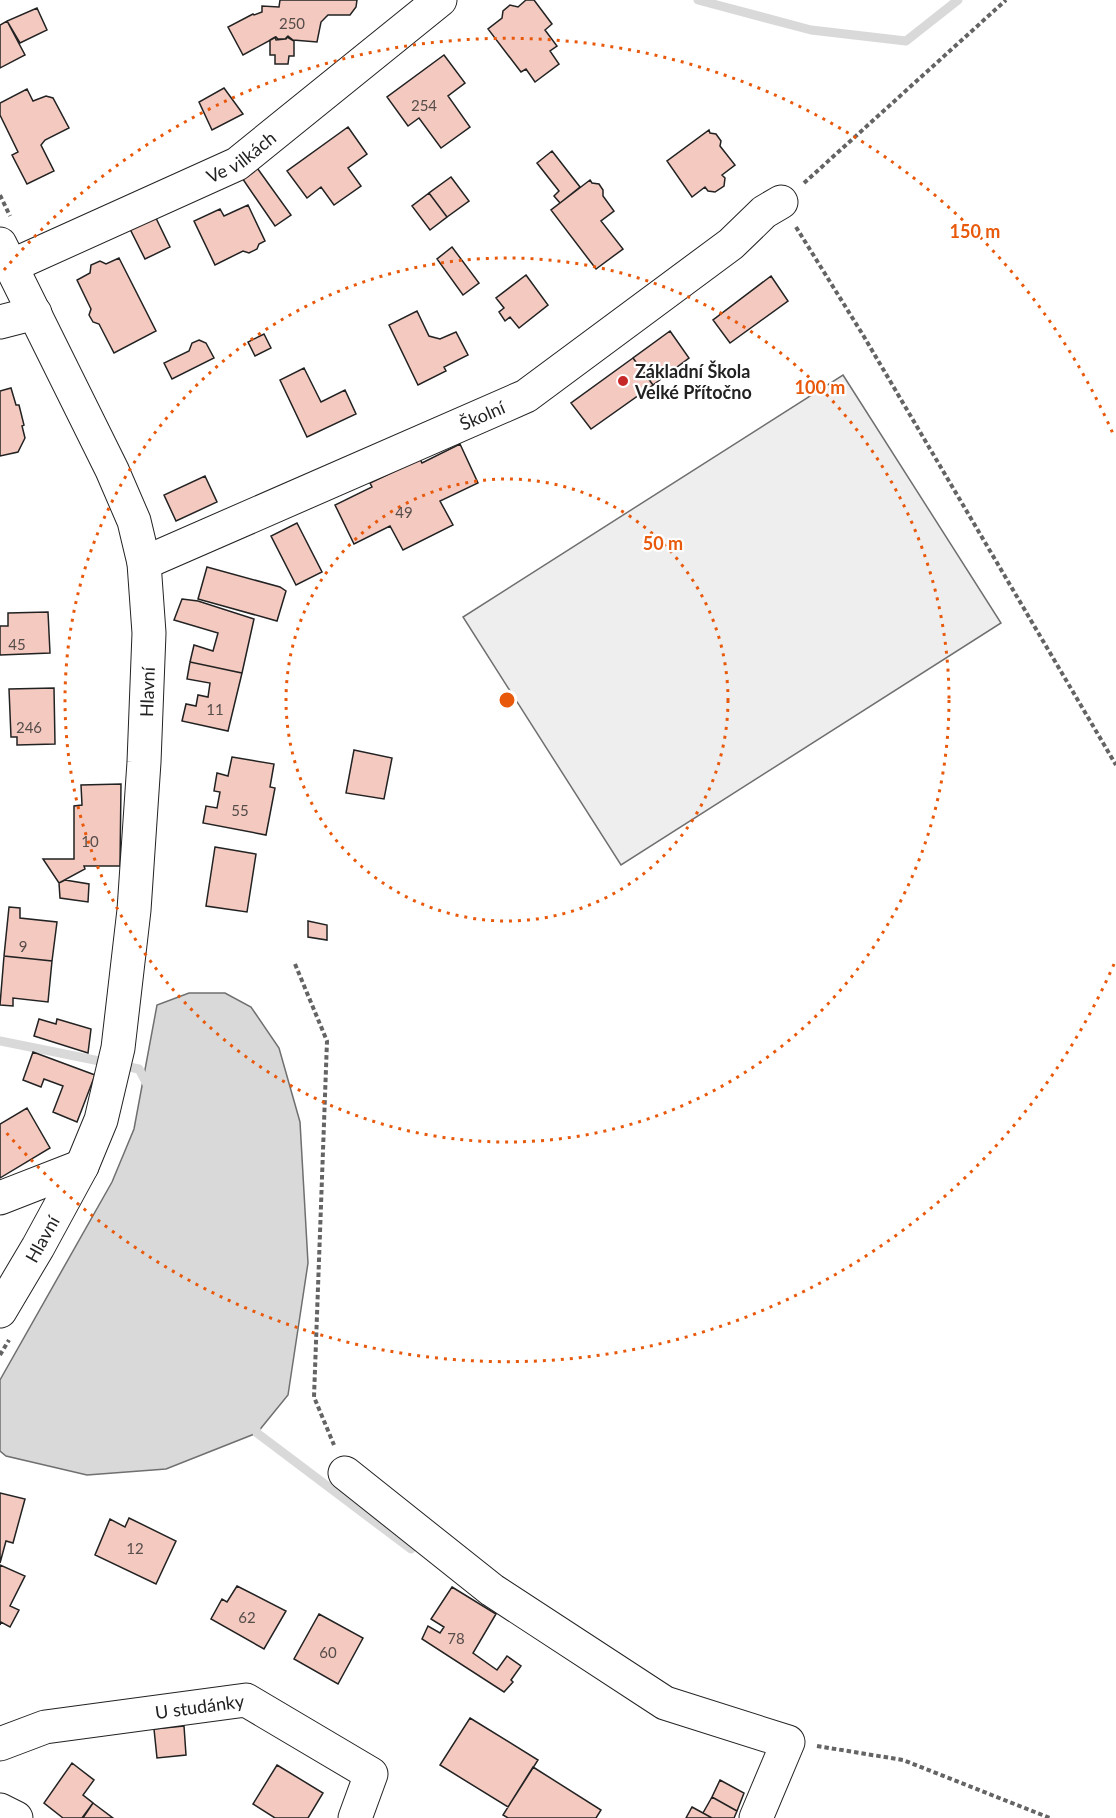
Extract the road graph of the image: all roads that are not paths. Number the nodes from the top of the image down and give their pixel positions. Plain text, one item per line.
1 (440, 0) edge
2 (781, 202) road end
3 (5, 255) edge
4 (35, 314) junction
5 (0, 322) edge
6 (144, 563) junction
7 (82, 1166) junction
8 (0, 1197) edge
9 (0, 1311) edge
10 (345, 1473) road end
11 (0, 1744) edge
12 (0, 1810) edge
13 (16, 1818) edge
14 (355, 1818) edge
15 (756, 1818) edge

1 - 3 street, Ve vilkách
2 - 6 street, Školní
3 - 4 street, Hlavní
4 - 5 street
4 - 6 street, Hlavní
6 - 7 street, Hlavní
7 - 8 street
7 - 9 street, Hlavní
10 - 15 street
11 - 14 street, U studánky
12 - 13 street

